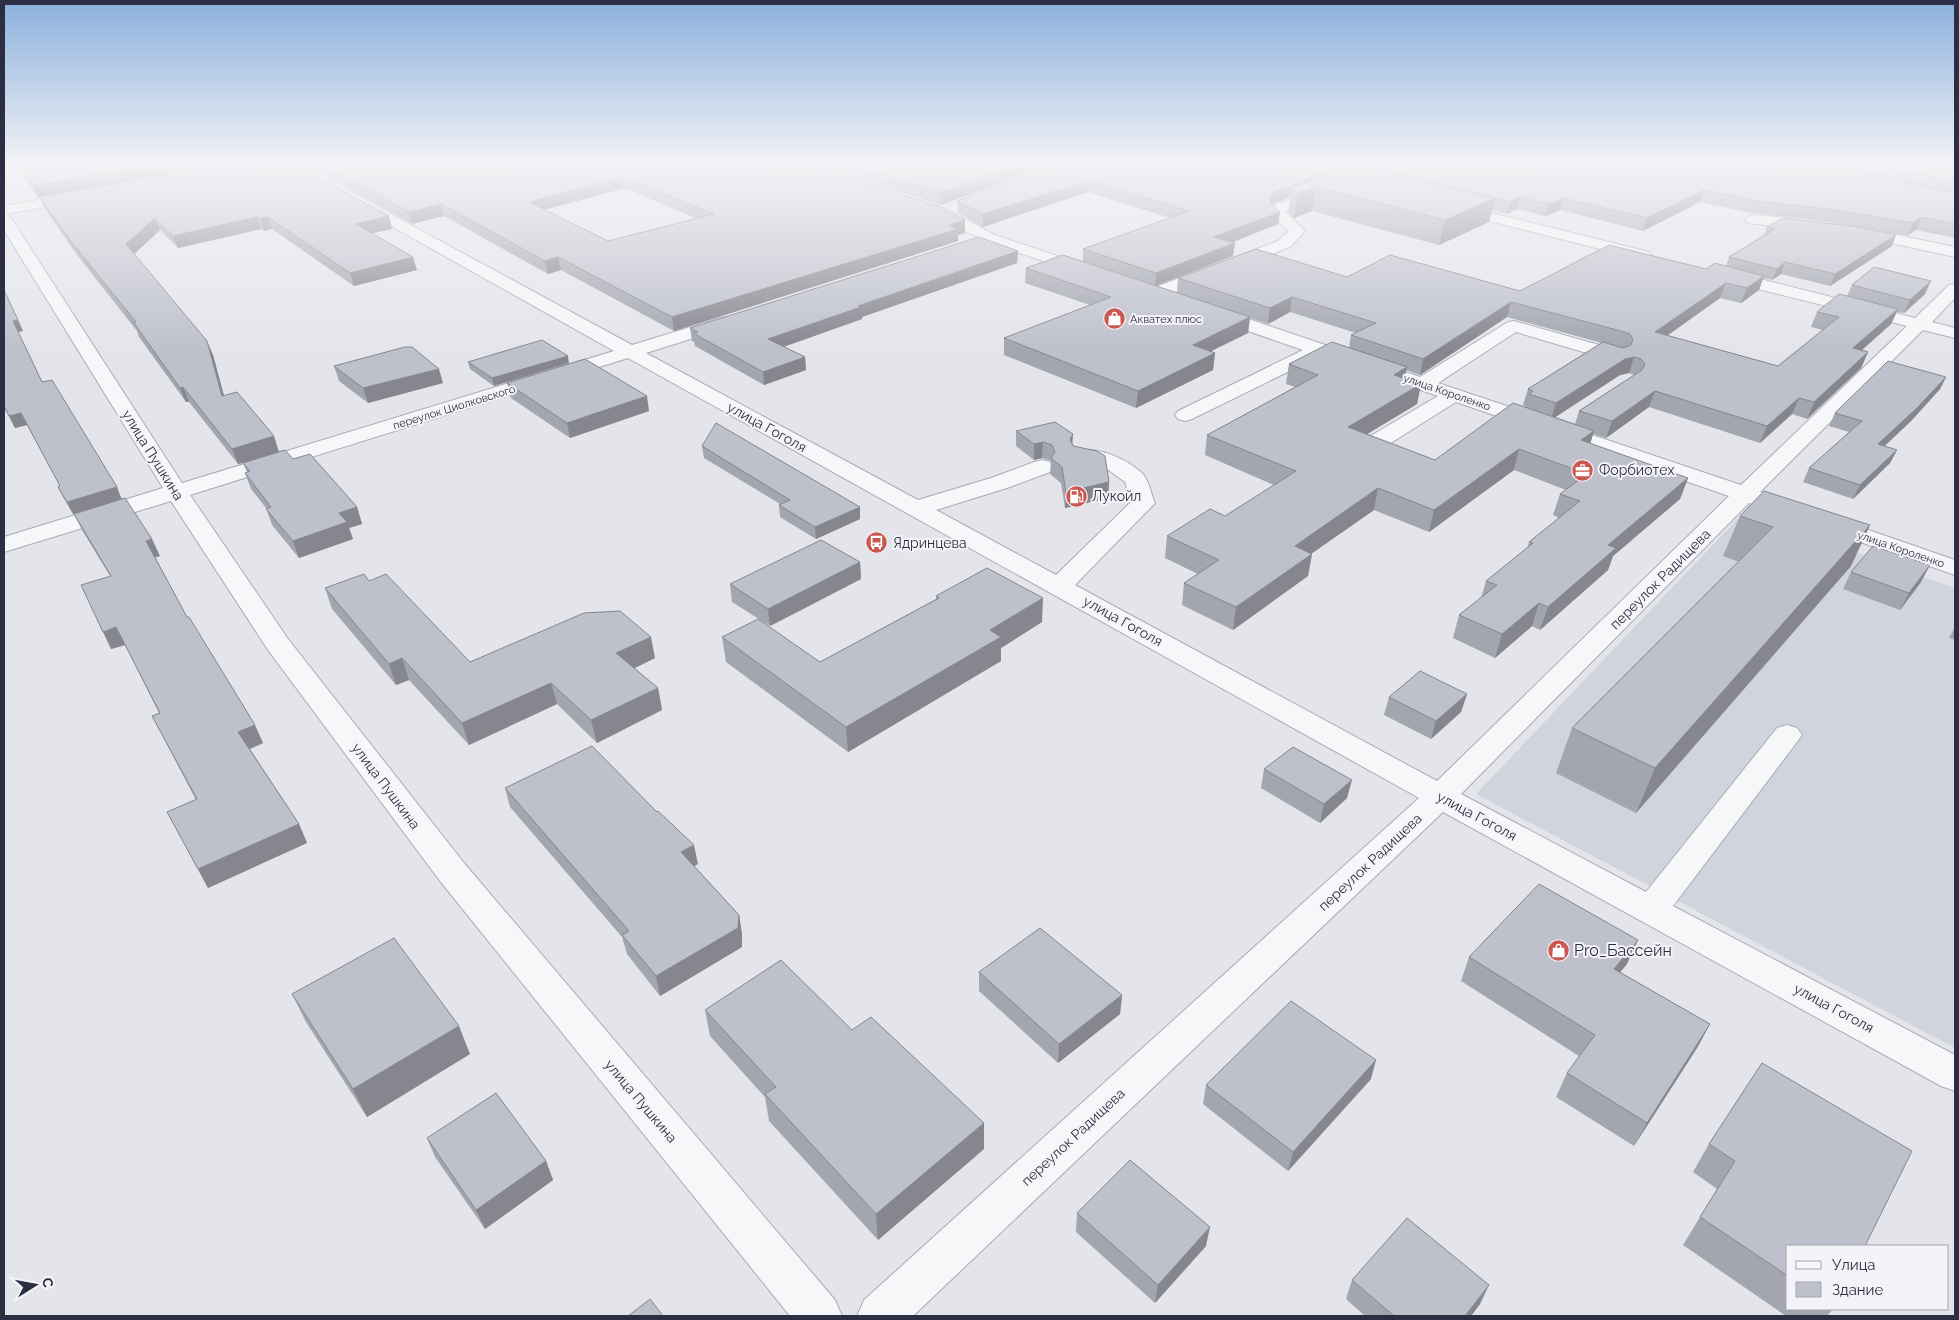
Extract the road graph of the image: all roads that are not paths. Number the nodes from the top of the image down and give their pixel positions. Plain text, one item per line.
1 (10, 228) edge
2 (404, 228) edge
3 (976, 228) edge
4 (1294, 228) edge
5 (1535, 228) edge
6 (1832, 228) edge
7 (990, 238) junction
8 (961, 247) edge
9 (1955, 252) edge
10 (1659, 259) edge
11 (1707, 271) edge
12 (1109, 278) edge
13 (1136, 288) edge
14 (1955, 289) edge
15 (1154, 294) junction
16 (1182, 303) edge
17 (1200, 309) edge
18 (744, 316) edge
19 (1920, 324) junction
20 (1955, 333) edge
21 (1319, 348) junction
22 (631, 352) junction
23 (1618, 356) edge
24 (1423, 384) junction
25 (1454, 395) junction
26 (1185, 415) dead end
27 (1370, 446) edge
28 (1082, 456) edge
29 (1042, 467) dead end
30 (177, 492) junction
31 (1758, 499) junction
32 (917, 508) junction
33 (1818, 520) edge
34 (4, 545) edge
35 (1955, 568) edge
36 (1059, 586) junction
37 (1787, 735) dead end
38 (1440, 796) junction
39 (1651, 910) junction
40 (1955, 1074) edge
41 (819, 1316) edge
42 (880, 1316) edge

1 - 30 street, улица Пушкина
2 - 22 street, улица Гоголя
3 - 7 street
4 - 15 street
5 - 10 street
6 - 9 street
7 - 8 street
7 - 12 street
11 - 19 street
13 - 15 street
14 - 19 street, переулок Радищева
15 - 16 street
17 - 21 street, улица Короленко
18 - 22 street, переулок Циолковского
19 - 20 street
19 - 31 street, переулок Радищева
21 - 24 street, улица Короленко
21 - 26 street
22 - 30 street, переулок Циолковского
22 - 32 street, улица Гоголя
23 - 24 street
24 - 25 street, улица Короленко
25 - 27 street
25 - 31 street, улица Короленко
28 - 36 street
29 - 32 street
30 - 34 street, переулок Циолковского
30 - 41 street, улица Пушкина
31 - 38 street, переулок Радищева
32 - 36 street, улица Гоголя
33 - 35 street, улица Короленко
36 - 38 street, улица Гоголя
37 - 39 street
38 - 39 street, улица Гоголя
38 - 42 street, переулок Радищева
39 - 40 street, улица Гоголя

